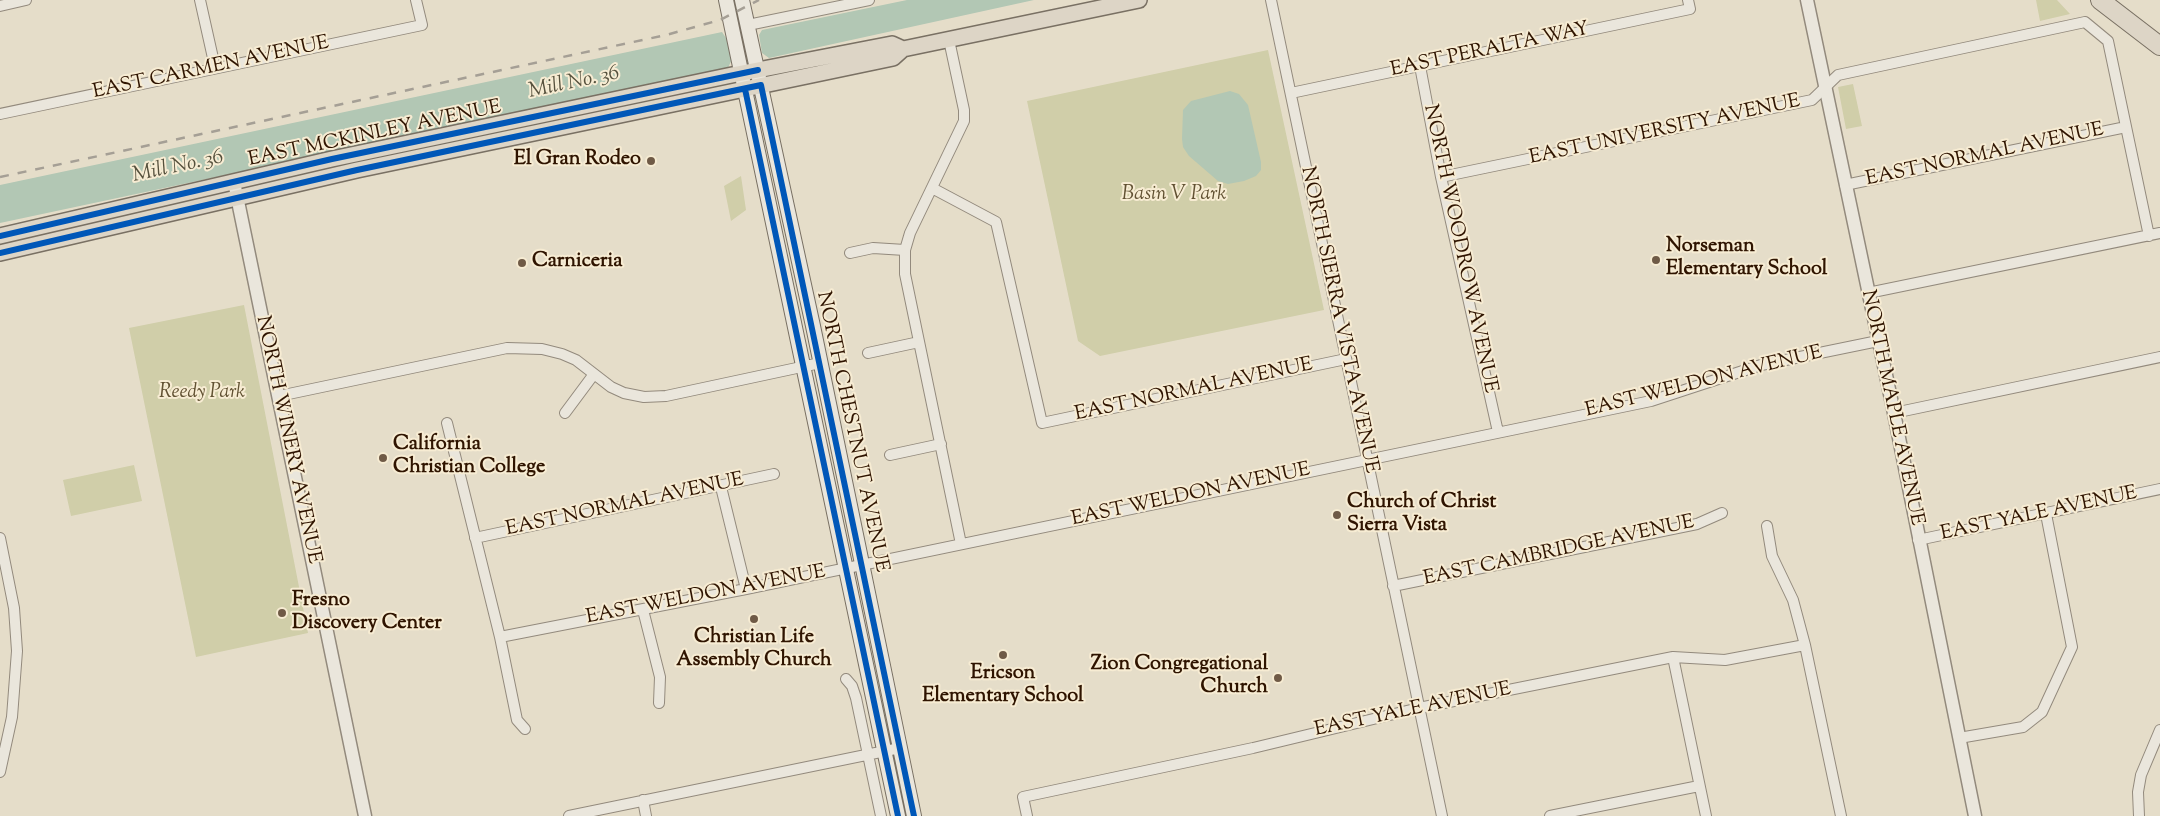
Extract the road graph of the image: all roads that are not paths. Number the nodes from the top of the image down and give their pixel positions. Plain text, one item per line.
1 (26, 0) edge
2 (200, 0) edge
3 (416, 0) edge
4 (742, 0) edge
5 (869, 0) edge
6 (1139, 0) edge
7 (1271, 0) edge
8 (1807, 0) edge
9 (2100, 0) edge
10 (727, 4) edge
11 (1689, 5) edge
12 (0, 6) edge
13 (750, 32) junction
14 (950, 40) junction
15 (2160, 46) edge
16 (1420, 66) junction
17 (215, 67) junction
18 (742, 73) junction
19 (759, 78) junction
20 (1825, 87) junction
21 (745, 88) junction
22 (1291, 93) junction
23 (630, 97) junction
24 (0, 114) edge
25 (2126, 127) junction
26 (492, 142) junction
27 (1441, 177) junction
28 (234, 182) junction
29 (1845, 185) junction
30 (932, 188) junction
31 (237, 197) junction
32 (39, 228) junction
33 (776, 233) junction
34 (2160, 233) edge
35 (0, 236) edge
36 (2149, 236) junction
37 (0, 245) edge
38 (905, 250) junction
39 (0, 253) edge
40 (850, 253) dead end
41 (1868, 293) junction
42 (813, 326) junction
43 (1878, 341) junction
44 (919, 342) junction
45 (868, 353) dead end
46 (2160, 357) edge
47 (1346, 359) junction
48 (820, 363) junction
49 (803, 367) junction
50 (594, 374) junction
51 (279, 396) junction
52 (565, 412) dead end
53 (1894, 413) junction
54 (447, 423) dead end
55 (1498, 432) junction
56 (940, 444) junction
57 (890, 455) dead end
58 (1367, 459) junction
59 (774, 474) dead end
60 (721, 487) junction
61 (2160, 489) edge
62 (1722, 513) dead end
63 (2046, 514) junction
64 (1767, 526) dead end
65 (0, 538) edge
66 (475, 538) junction
67 (1918, 540) junction
68 (961, 544) junction
69 (2, 559) edge
70 (862, 564) junction
71 (846, 568) junction
72 (1394, 586) junction
73 (746, 589) junction
74 (643, 610) junction
75 (500, 637) junction
76 (1805, 645) junction
77 (1673, 657) junction
78 (846, 679) dead end
79 (658, 703) dead end
80 (1419, 708) junction
81 (525, 729) dead end
82 (2160, 730) edge
83 (1959, 738) junction
84 (900, 748) junction
85 (884, 751) junction
86 (868, 754) junction
87 (0, 772) edge
88 (1699, 786) junction
89 (643, 800) junction
90 (365, 816) edge
91 (569, 816) edge
92 (646, 816) edge
93 (881, 816) edge
94 (898, 816) edge
95 (914, 816) edge
96 (1027, 816) edge
97 (1442, 816) edge
98 (1550, 816) edge
99 (1706, 816) edge
100 (1841, 816) edge
101 (1975, 816) edge
102 (2139, 816) edge

1 - 12 street
2 - 17 street
3 - 17 street, EAST CARMEN AVENUE
4 - 13 main road, NORTH CHESTNUT AVENUE
5 - 13 street
6 - 14 main road, EAST MCKINLEY AVENUE
7 - 22 street, NORTH SIERRA VISTA AVENUE
8 - 20 street, NORTH MAPLE AVENUE
9 - 15 highway
10 - 13 main road
10 - 18 main road, NORTH CHESTNUT AVENUE
11 - 16 street, EAST PERALTA WAY
13 - 19 main road, NORTH CHESTNUT AVENUE
14 - 19 main road, EAST MCKINLEY AVENUE
14 - 30 street
16 - 22 street, EAST PERALTA WAY
16 - 27 street, NORTH WOODROW AVENUE
17 - 24 street, EAST CARMEN AVENUE
18 - 19 main road, EAST MCKINLEY AVENUE
18 - 21 main road, NORTH CHESTNUT AVENUE
18 - 23 main road, EAST MCKINLEY AVENUE
19 - 21 main road, EAST MCKINLEY AVENUE
19 - 42 main road, NORTH CHESTNUT AVENUE
20 - 25 street, EAST UNIVERSITY AVENUE
20 - 27 street, EAST UNIVERSITY AVENUE
20 - 29 street, NORTH MAPLE AVENUE
21 - 26 main road, EAST MCKINLEY AVENUE
21 - 33 main road, NORTH CHESTNUT AVENUE
22 - 47 street, NORTH SIERRA VISTA AVENUE
23 - 26 main road
23 - 28 main road, EAST MCKINLEY AVENUE
25 - 29 street, EAST NORMAL AVENUE
25 - 36 street
26 - 31 main road, EAST MCKINLEY AVENUE
27 - 55 street, NORTH WOODROW AVENUE
28 - 31 street, NORTH WINERY AVENUE
28 - 32 main road, EAST MCKINLEY AVENUE
29 - 41 street, NORTH MAPLE AVENUE
30 - 38 street
30 - 47 street, EAST NORMAL AVENUE
31 - 39 main road, EAST MCKINLEY AVENUE
31 - 51 street, NORTH WINERY AVENUE
32 - 35 main road, EAST MCKINLEY AVENUE
32 - 37 main road
33 - 42 main road
33 - 49 main road, NORTH CHESTNUT AVENUE
34 - 36 street
36 - 41 street
38 - 40 street
38 - 44 street
41 - 43 street, NORTH MAPLE AVENUE
42 - 48 main road, NORTH CHESTNUT AVENUE
43 - 53 street, NORTH MAPLE AVENUE
43 - 55 street, EAST WELDON AVENUE
44 - 45 street
44 - 56 street
46 - 53 street
47 - 58 street, NORTH SIERRA VISTA AVENUE
48 - 49 street
48 - 70 main road, NORTH CHESTNUT AVENUE
49 - 50 street
49 - 71 main road, NORTH CHESTNUT AVENUE
50 - 51 street
50 - 52 street
51 - 90 street, NORTH WINERY AVENUE
53 - 67 street, NORTH MAPLE AVENUE
54 - 66 street
55 - 58 street, EAST WELDON AVENUE
56 - 57 street
56 - 68 street
58 - 68 street, EAST WELDON AVENUE
58 - 72 street, NORTH SIERRA VISTA AVENUE
59 - 60 street, EAST NORMAL AVENUE
60 - 66 street, EAST NORMAL AVENUE
60 - 73 street
61 - 63 street, EAST YALE AVENUE
62 - 72 street, EAST CAMBRIDGE AVENUE
63 - 67 street, EAST YALE AVENUE
63 - 83 street
64 - 76 street
65 - 69 street
66 - 75 street
67 - 83 street, NORTH MAPLE AVENUE
68 - 70 street, EAST WELDON AVENUE
69 - 87 street
70 - 71 street, EAST WELDON AVENUE
70 - 84 main road, NORTH CHESTNUT AVENUE
71 - 73 street, EAST WELDON AVENUE
71 - 85 main road, NORTH CHESTNUT AVENUE
72 - 80 street, NORTH SIERRA VISTA AVENUE
73 - 74 street, EAST WELDON AVENUE
74 - 75 street, EAST WELDON AVENUE
74 - 79 street
75 - 81 street
76 - 77 street, EAST YALE AVENUE
76 - 100 street
77 - 80 street, EAST YALE AVENUE
77 - 88 street
78 - 86 street
80 - 96 street, EAST YALE AVENUE
80 - 97 street, NORTH SIERRA VISTA AVENUE
82 - 102 street
83 - 101 street, NORTH MAPLE AVENUE
84 - 85 street
84 - 95 main road, NORTH CHESTNUT AVENUE
85 - 86 street
85 - 94 main road, NORTH CHESTNUT AVENUE
86 - 89 street
86 - 93 street
88 - 98 street
88 - 99 street
89 - 91 street
89 - 92 street

